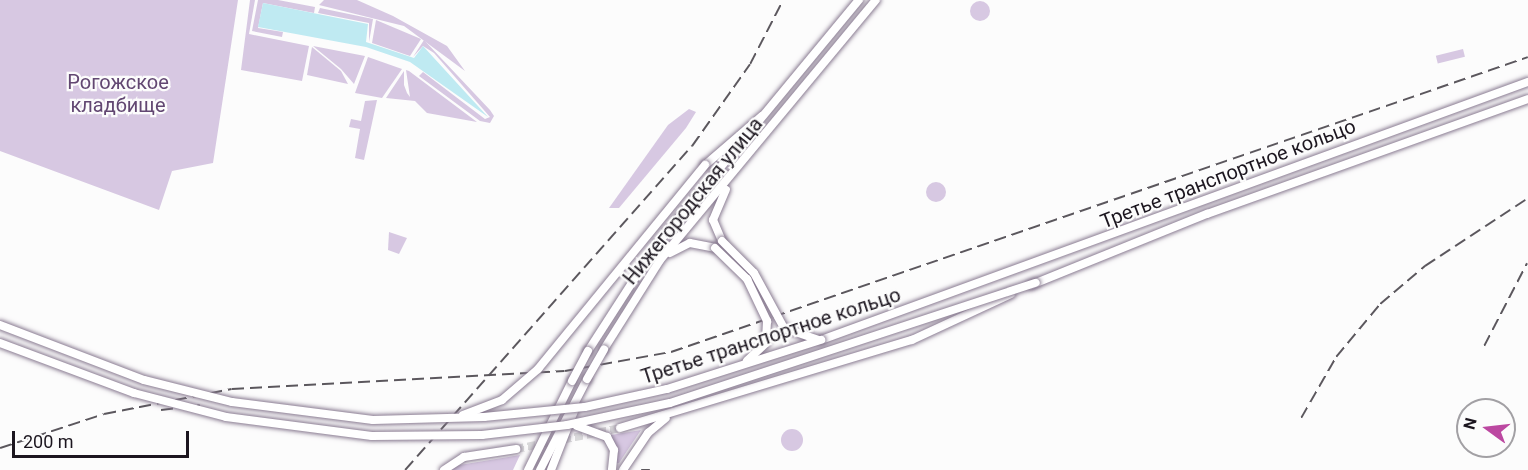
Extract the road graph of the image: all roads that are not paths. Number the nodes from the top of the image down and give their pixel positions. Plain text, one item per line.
1 (859, 0) edge
2 (876, 0) edge
3 (1528, 82) edge
4 (784, 95) junction
5 (1528, 99) edge
6 (737, 171) junction
7 (719, 244) junction
8 (660, 260) junction
9 (1036, 282) junction
10 (0, 325) edge
11 (821, 340) junction
12 (0, 343) edge
13 (741, 366) junction
14 (587, 379) junction
15 (674, 414) junction
16 (424, 420) junction
17 (567, 425) junction
18 (620, 428) tunnel mouth
19 (516, 448) tunnel mouth
20 (444, 470) edge
21 (528, 470) edge
22 (540, 470) edge
23 (551, 470) edge
24 (612, 470) edge
25 (623, 470) edge

1 - 4 main road, Нижегородская улица
2 - 6 main road, Нижегородская улица
3 - 11 main road, Третье транспортное кольцо
4 - 16 main road, bridge
4 - 21 main road, Нижегородская улица, bridge
5 - 9 main road, Третье транспортное кольцо
6 - 7 main road
6 - 8 main road, Нижегородская улица
7 - 8 main road
7 - 11 main road, bridge
7 - 13 main road, bridge
8 - 14 main road, Нижегородская улица, bridge
9 - 15 main road, bridge
9 - 17 main road, Третье транспортное кольцо, bridge
10 - 16 main road, Третье транспортное кольцо, bridge
11 - 13 main road, Третье транспортное кольцо, bridge
12 - 17 main road, Третье транспортное кольцо, bridge
13 - 16 main road, Третье транспортное кольцо, bridge
14 - 22 main road, Нижегородская улица
14 - 23 main road
15 - 18 main road
15 - 25 main road
17 - 24 main road, bridge
19 - 20 main road

